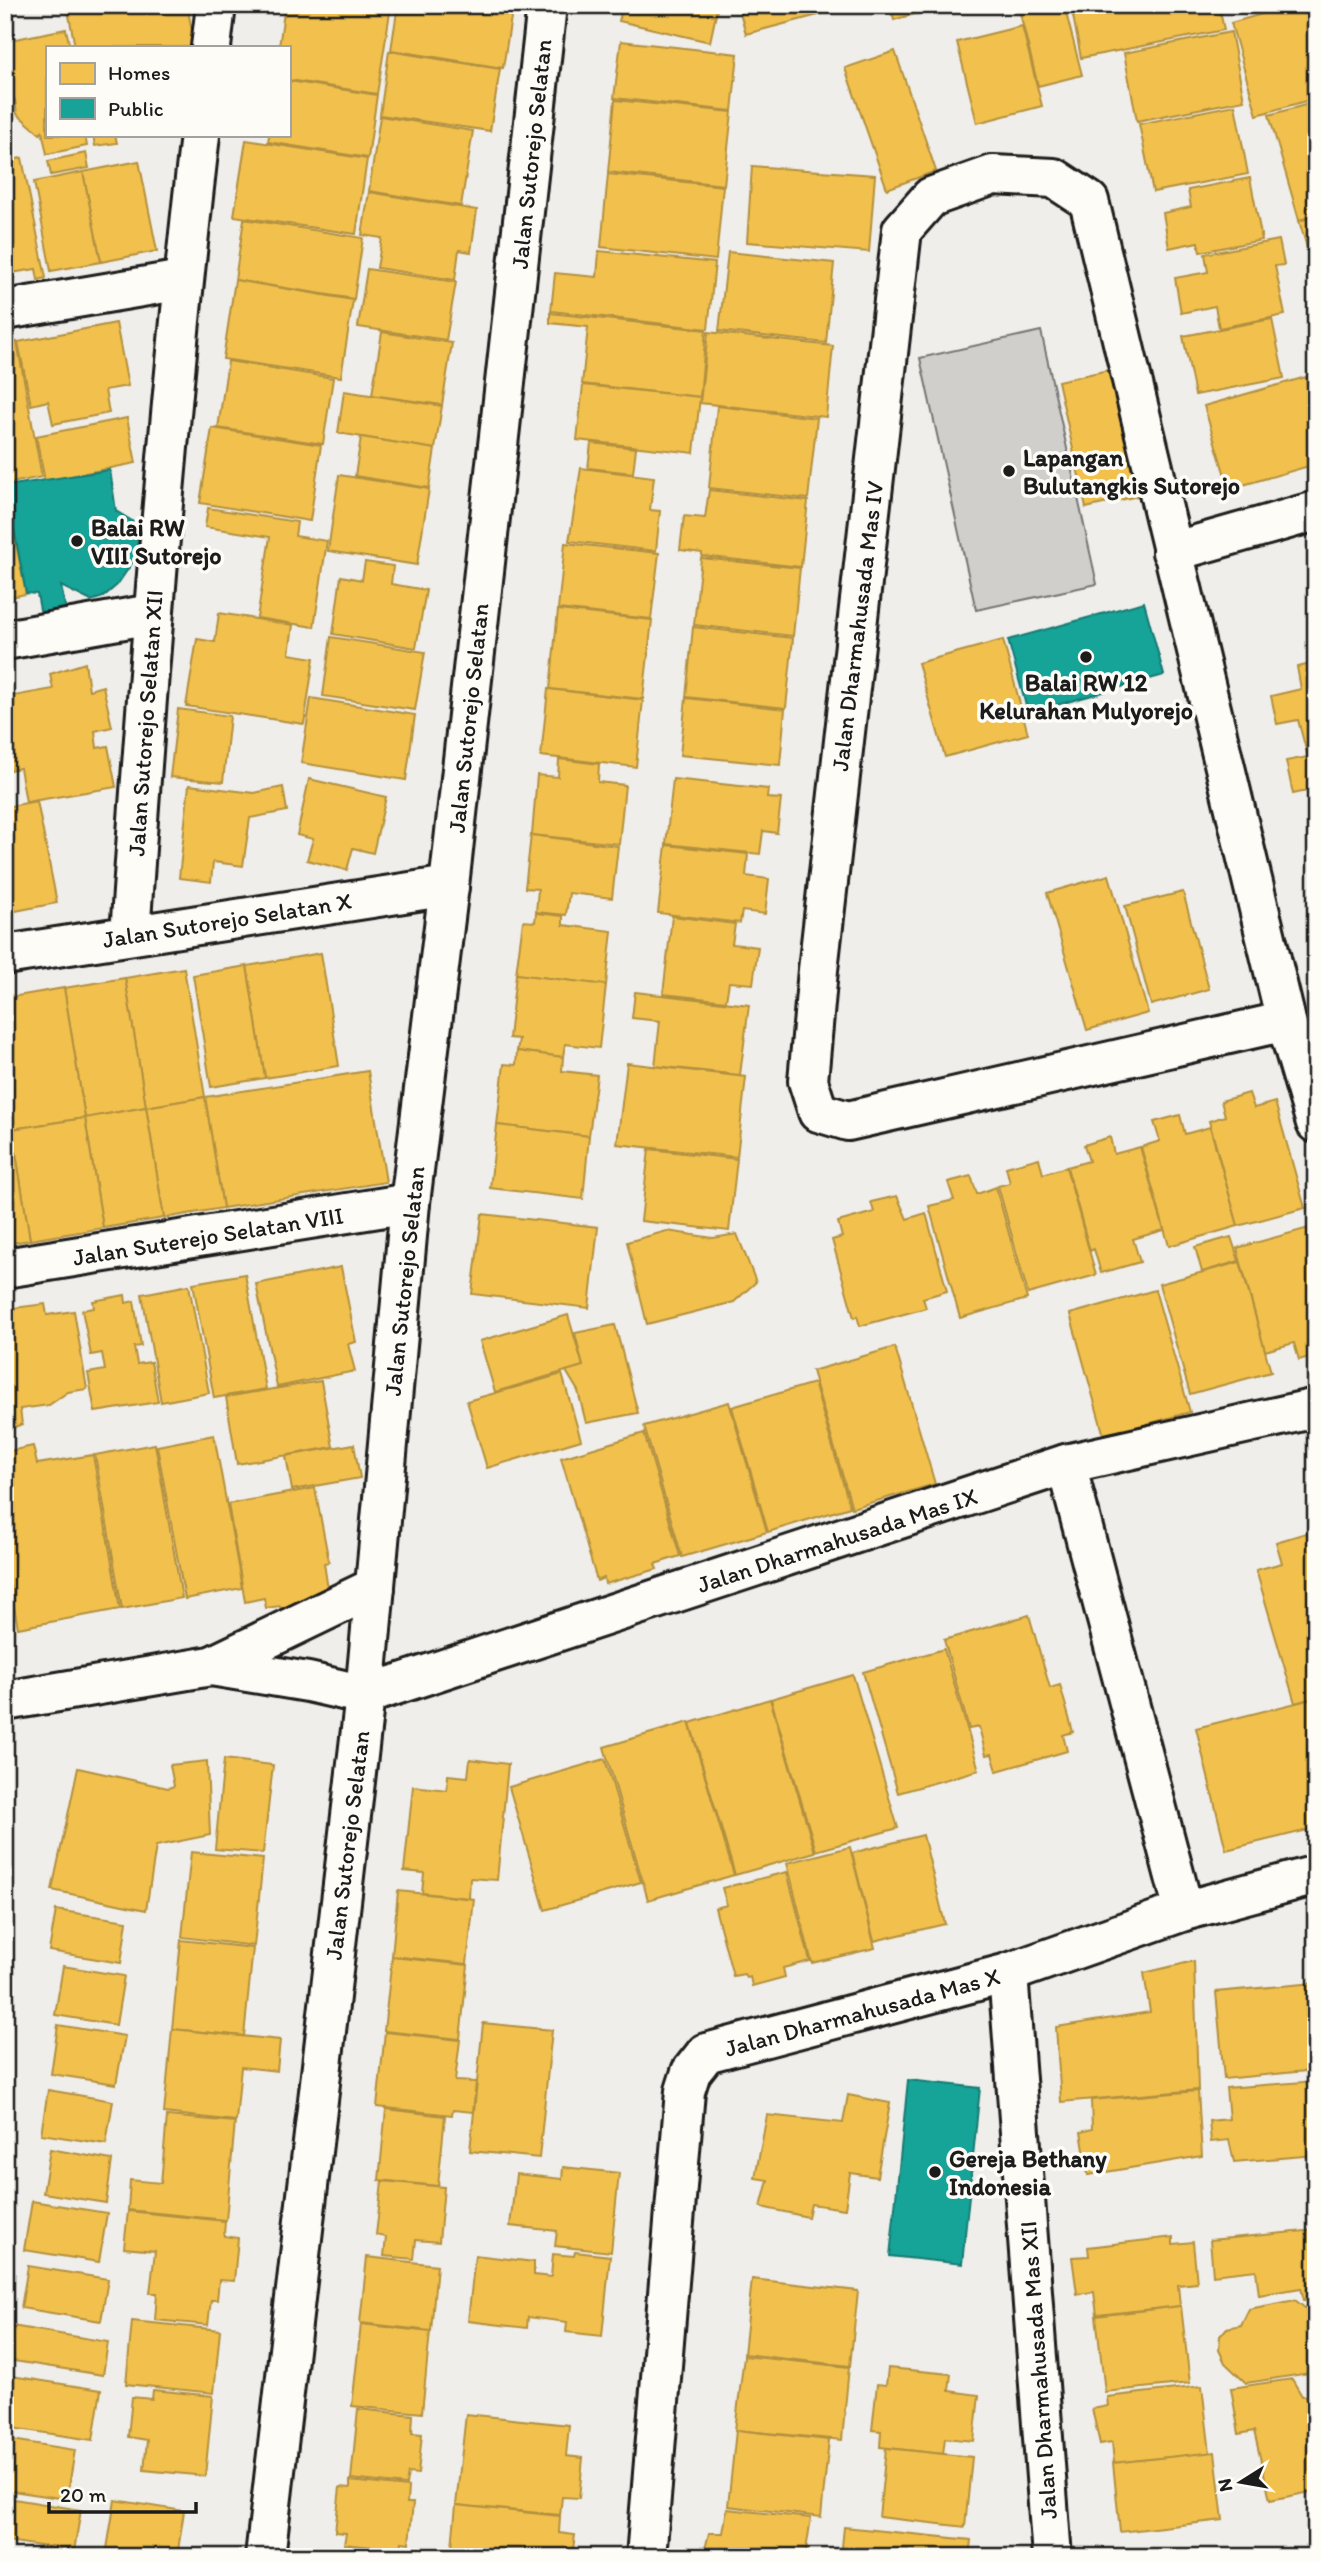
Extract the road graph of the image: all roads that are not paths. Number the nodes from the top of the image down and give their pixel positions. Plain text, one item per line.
1 (216, 5) edge
2 (547, 5) edge
3 (211, 46) edge
4 (200, 136) edge
5 (183, 280) junction
6 (5, 310) edge
7 (1316, 511) edge
8 (1172, 551) junction
9 (152, 614) junction
10 (5, 640) edge
11 (449, 886) junction
12 (130, 935) junction
13 (5, 955) edge
14 (1286, 1021) junction
15 (1316, 1123) edge
16 (410, 1203) junction
17 (5, 1268) edge
18 (1316, 1408) edge
19 (1066, 1464) junction
20 (375, 1587) junction
21 (211, 1666) junction
22 (365, 1695) junction
23 (5, 1701) edge
24 (1316, 1875) edge
25 (1184, 1911) junction
26 (1008, 1973) junction
27 (265, 2557) edge
28 (646, 2557) edge
29 (1052, 2557) edge

1 - 3 street
2 - 11 street, Jalan Sutorejo Selatan
4 - 5 street, Jalan Sutorejo Selatan XII
5 - 6 street
5 - 9 street, Jalan Sutorejo Selatan XII
7 - 8 street
8 - 14 street, Jalan Dharmahusada Mas IV
8 - 14 street, Jalan Dharmahusada Mas IV
9 - 10 street
9 - 12 street, Jalan Sutorejo Selatan XII
11 - 12 street, Jalan Sutorejo Selatan X
11 - 16 street, Jalan Sutorejo Selatan
12 - 13 street, Jalan Sutorejo Selatan X
14 - 15 street, Jalan Dharmahusada Mas IV
16 - 17 street, Jalan Suterejo Selatan VIII
16 - 20 street, Jalan Sutorejo Selatan
18 - 19 street, Jalan Dharmahusada Mas IX
19 - 22 street, Jalan Dharmahusada Mas IX
19 - 25 street
20 - 21 street
20 - 22 street, Jalan Sutorejo Selatan
21 - 22 street
21 - 23 street
22 - 27 street, Jalan Sutorejo Selatan
24 - 25 street, Jalan Dharmahusada Mas X
25 - 26 street, Jalan Dharmahusada Mas X
26 - 28 street, Jalan Dharmahusada Mas X
26 - 29 street, Jalan Dharmahusada Mas XII

